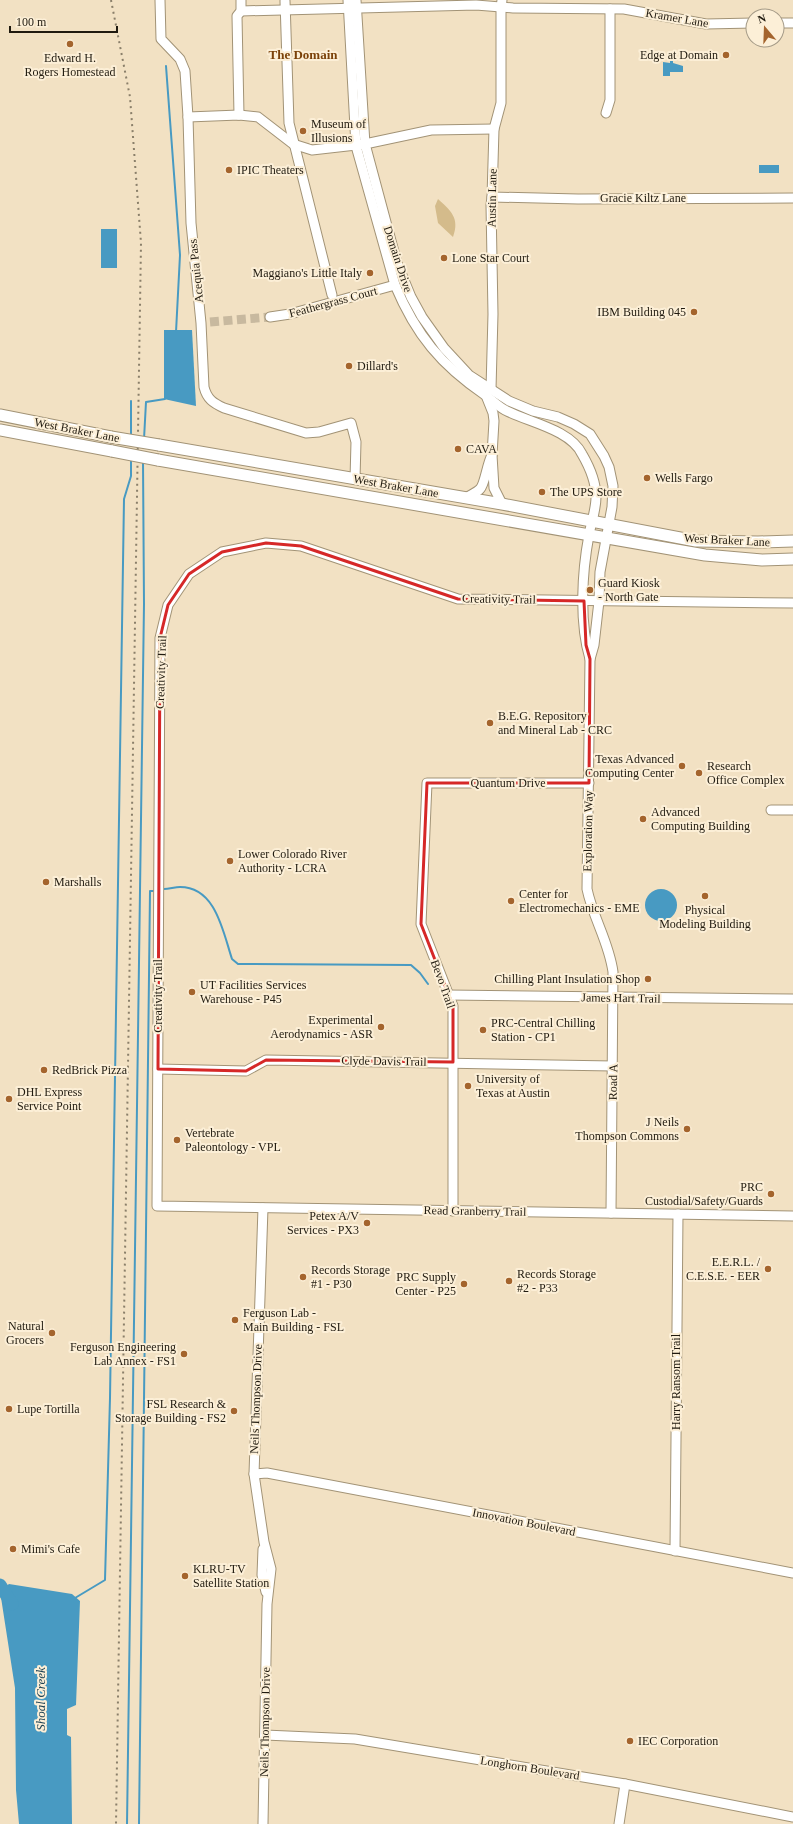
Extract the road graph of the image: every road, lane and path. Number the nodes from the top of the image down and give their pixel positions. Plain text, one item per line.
1 (160, 0) edge
2 (240, 0) edge
3 (352, 4) edge
4 (502, 4) edge
5 (285, 6) junction
6 (610, 9) junction
7 (241, 11) junction
8 (745, 23) edge
9 (606, 113) dead end
10 (239, 115) junction
11 (188, 117) junction
12 (494, 129) junction
13 (293, 144) junction
14 (360, 145) junction
15 (492, 197) junction
16 (793, 198) edge
17 (395, 285) junction
18 (332, 295) dead end
19 (270, 317) tunnel mouth
20 (210, 322) tunnel mouth
21 (201, 323) junction
22 (438, 340) junction
23 (458, 370) junction
24 (489, 393) junction
25 (509, 401) junction
26 (504, 409) junction
27 (0, 415) edge
28 (494, 428) junction
29 (0, 430) edge
30 (595, 442) junction
31 (582, 452) junction
32 (492, 455) junction
33 (355, 479) junction
34 (466, 498) junction
35 (502, 504) junction
36 (592, 520) junction
37 (609, 523) junction
38 (589, 536) junction
39 (606, 539) junction
40 (793, 541) edge
41 (793, 560) edge
42 (584, 601) junction
43 (599, 601) junction
44 (793, 603) edge
45 (590, 658) junction
46 (427, 782) joint
47 (589, 783) junction
48 (771, 810) dead end
49 (793, 810) edge
50 (448, 995) junction
51 (614, 998) junction
52 (793, 999) edge
53 (453, 1062) junction
54 (613, 1066) junction
55 (158, 1069) junction
56 (157, 1206) joint
57 (263, 1208) junction
58 (453, 1211) junction
59 (611, 1213) junction
60 (678, 1214) junction
61 (793, 1216) edge
62 (254, 1474) junction
63 (675, 1551) junction
64 (793, 1573) edge
65 (265, 1735) junction
66 (625, 1784) junction
67 (793, 1817) edge
68 (263, 1824) edge
69 (619, 1824) edge

1 - 11 street, Acequia Pass
2 - 7 street
3 - 4 street, Kramer Lane
3 - 5 street, Kramer Lane
3 - 14 street, Domain Drive
4 - 6 street, Kramer Lane
4 - 12 street, Austin Lane
5 - 7 street, Kramer Lane
5 - 13 street
6 - 8 street, Kramer Lane
6 - 9 street
7 - 10 street
10 - 11 street
10 - 13 street
11 - 21 street, Acequia Pass
12 - 14 street
12 - 15 street, Austin Lane
13 - 14 street
13 - 18 street
14 - 17 street, Domain Drive
14 - 22 street, Domain Drive
15 - 16 street, Gracie Kiltz Lane
15 - 24 street, Austin Lane
17 - 19 street, Feathergrass Court
17 - 22 street
17 - 23 street, Domain Drive
20 - 21 street
21 - 33 street, Acequia Pass
22 - 23 street, Domain Drive
23 - 24 street, Domain Drive
24 - 25 street, Domain Drive
24 - 26 street, Domain Drive
24 - 28 street
25 - 26 street
25 - 30 street, Domain Drive
26 - 28 street
26 - 31 street, Domain Drive
27 - 33 main road, West Braker Lane, bridge
28 - 32 street
29 - 38 main road, West Braker Lane, bridge
30 - 31 street
30 - 37 street, Domain Drive
31 - 36 street, Domain Drive
32 - 34 street
32 - 35 street
33 - 34 main road, West Braker Lane
34 - 35 main road, West Braker Lane
35 - 36 main road, West Braker Lane
36 - 37 main road, West Braker Lane
36 - 38 street, Domain Drive
37 - 39 street, Domain Drive
37 - 40 main road, West Braker Lane
38 - 39 main road, West Braker Lane
38 - 42 street, Exploration Way
39 - 41 main road, West Braker Lane
39 - 43 street, Exploration Way
42 - 43 street, Creativity Trail
42 - 45 street, Exploration Way
42 - 55 street, Creativity Trail
43 - 44 street, Creativity Trail
43 - 45 street, Exploration Way
45 - 47 street, Exploration Way
46 - 47 street, Quantum Drive
46 - 50 street, Bevo Trail
47 - 51 street, Exploration Way
48 - 49 street
50 - 51 street, James Hart Trail
50 - 53 street, Bevo Trail
51 - 52 street, James Hart Trail
51 - 54 street, Road A
53 - 54 street, Clyde Davis Trail
53 - 55 street, Clyde Davis Trail
53 - 58 street, Bevo Trail
54 - 59 street, Road A
55 - 56 street, Creativity Trail
56 - 57 street, Read Granberry Trail
57 - 58 street, Read Granberry Trail
57 - 62 street, Neils Thompson Drive
58 - 59 street, Read Granberry Trail
59 - 60 street, Read Granberry Trail
60 - 61 street, Read Granberry Trail
60 - 63 street, Harry Ransom Trail
62 - 63 street, Innovation Boulevard
62 - 65 street, Neils Thompson Drive
63 - 64 street, Innovation Boulevard
65 - 66 street, Longhorn Boulevard
65 - 68 street, Neils Thompson Drive
66 - 67 street, Longhorn Boulevard
66 - 69 street

